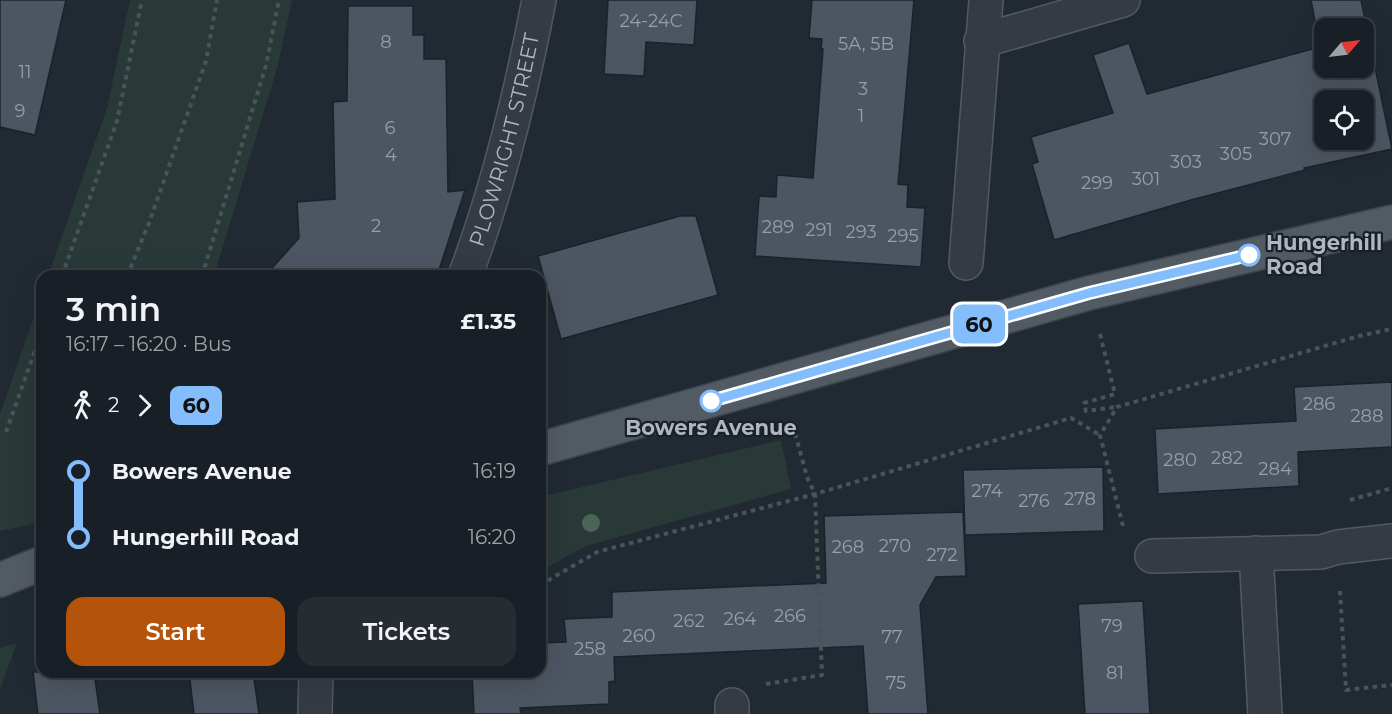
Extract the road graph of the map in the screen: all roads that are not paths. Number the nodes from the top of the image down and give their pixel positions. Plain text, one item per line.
1 (539, 0) edge
2 (986, 0) edge
3 (1123, 0) edge
4 (981, 41) junction
5 (1392, 222) edge
6 (966, 263) dead end
7 (467, 270) edge
8 (546, 447) edge
9 (1392, 541) edge
10 (1256, 553) junction
11 (1152, 556) dead end
12 (36, 565) edge
13 (0, 580) edge
14 (316, 678) edge
15 (315, 714) edge
16 (1265, 714) edge

1 - 7 street, PLOWRIGHT STREET
2 - 4 street
3 - 4 street
4 - 6 street
5 - 8 main road
9 - 10 street
10 - 11 street
10 - 16 street
12 - 13 main road
14 - 15 street

